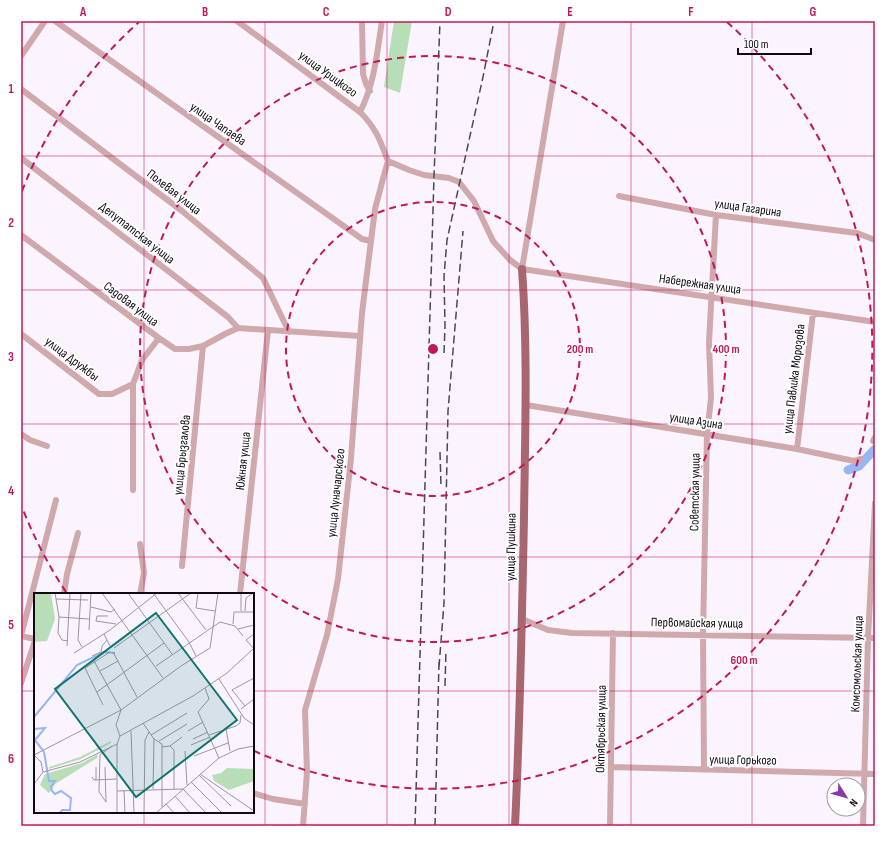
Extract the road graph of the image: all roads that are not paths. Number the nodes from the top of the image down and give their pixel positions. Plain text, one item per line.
1 (45, 21) edge
2 (54, 21) edge
3 (237, 21) edge
4 (362, 21) edge
5 (382, 21) edge
6 (563, 21) edge
7 (21, 56) edge
8 (21, 89) edge
9 (370, 91) junction
10 (360, 112) junction
11 (21, 158) edge
12 (388, 161) junction
13 (619, 196) dead end
14 (716, 215) junction
15 (21, 234) edge
16 (875, 240) edge
17 (371, 241) junction
18 (522, 269) junction
19 (710, 297) junction
20 (813, 313) junction
21 (875, 322) edge
22 (238, 328) junction
23 (268, 330) junction
24 (290, 332) junction
25 (21, 334) edge
26 (360, 336) junction
27 (159, 338) junction
28 (203, 346) junction
29 (133, 384) junction
30 (526, 404) junction
31 (21, 434) edge
32 (707, 434) junction
33 (47, 446) dead end
34 (797, 449) junction
35 (861, 459) dead end
36 (133, 490) dead end
37 (56, 500) dead end
38 (875, 503) edge
39 (78, 533) dead end
40 (140, 544) dead end
41 (182, 566) dead end
42 (64, 593) edge
43 (140, 593) edge
44 (240, 593) edge
45 (522, 619) junction
46 (613, 633) junction
47 (702, 634) junction
48 (21, 636) edge
49 (872, 638) edge
50 (34, 640) edge
51 (34, 643) edge
52 (21, 683) edge
53 (611, 767) junction
54 (704, 770) junction
55 (864, 774) junction
56 (875, 774) edge
57 (254, 793) edge
58 (305, 804) junction
59 (303, 826) edge
60 (515, 826) edge
61 (610, 826) edge
62 (863, 826) edge

1 - 7 street
2 - 17 street, улица Чапаева
3 - 10 street, улица Урицкого
4 - 9 street
5 - 9 street
6 - 18 street
8 - 24 street, Полевая улица
9 - 10 street
10 - 12 street, улица Урицкого
11 - 22 street, Депутатская улица
12 - 17 street, улица Луначарского
12 - 18 street
13 - 14 street, улица Гагарина
14 - 16 street, улица Гагарина
14 - 19 street, Советская улица
15 - 27 street, Садовая улица
17 - 26 street, улица Луначарского
18 - 19 street, Набережная улица
18 - 30 main road, улица Пушкина
19 - 20 street, Набережная улица
19 - 32 street, Советская улица
20 - 21 street, Набережная улица
20 - 34 street, улица Павлика Морозова
22 - 23 street
22 - 28 street, Садовая улица
23 - 24 street
23 - 44 street, Южная улица
24 - 26 street
25 - 29 street, улица Дружбы
26 - 58 street, улица Луначарского
27 - 28 street, Садовая улица
27 - 29 street
28 - 41 street, улица Брызгалова
29 - 36 street
30 - 32 street, улица Азина
30 - 45 main road, улица Пушкина
31 - 33 street
32 - 34 street, улица Азина
32 - 47 street, Советская улица
34 - 35 street, улица Азина
37 - 48 street
38 - 49 street, Комсомольская улица
39 - 42 street
40 - 43 street
45 - 46 street, Первомайская улица
45 - 60 main road, улица Пушкина
46 - 47 street, Первомайская улица
46 - 53 street, Октябрьская улица
47 - 49 street, Первомайская улица
47 - 54 street, Советская улица
48 - 50 street
49 - 55 street, Комсомольская улица
51 - 52 street
53 - 54 street, улица Горького
53 - 61 street, Октябрьская улица
54 - 55 street, улица Горького
55 - 56 street, улица Горького
55 - 62 street, Комсомольская улица
57 - 58 street
58 - 59 street, улица Луначарского

